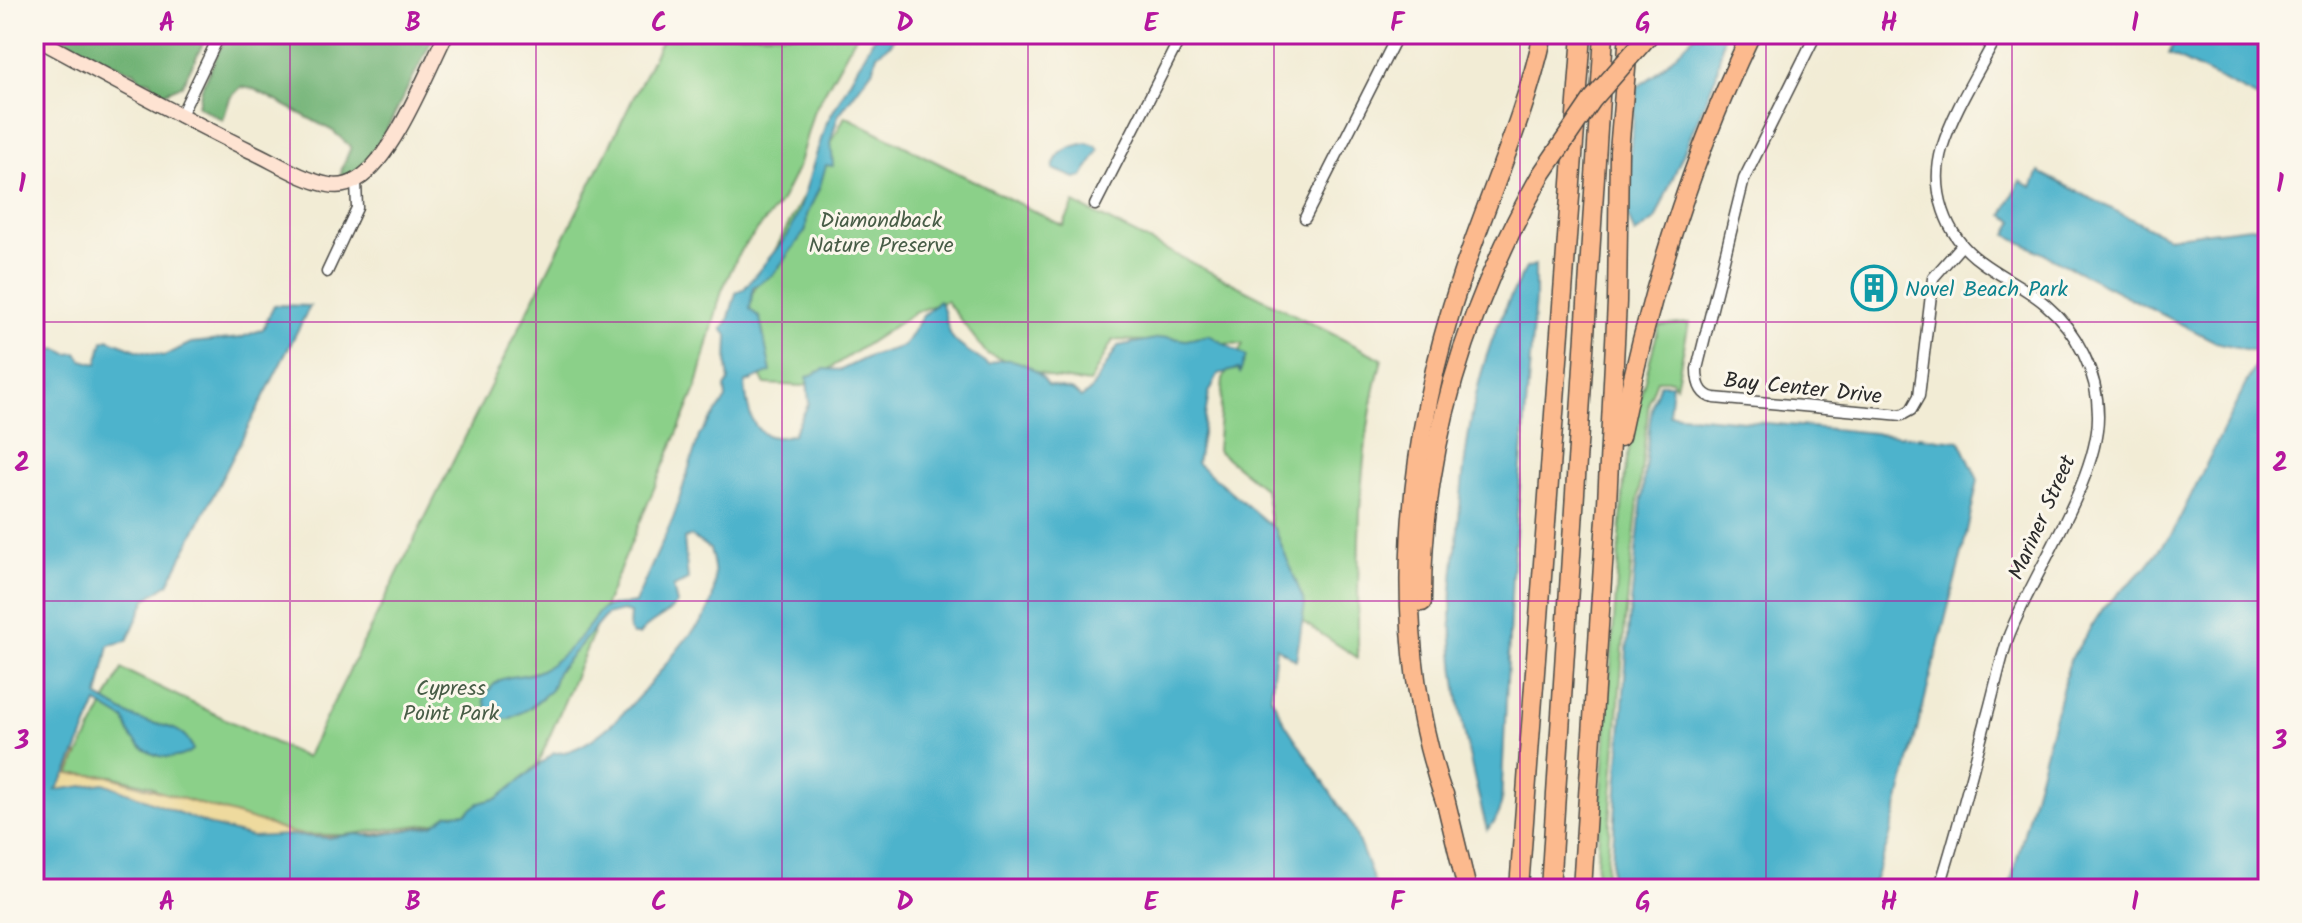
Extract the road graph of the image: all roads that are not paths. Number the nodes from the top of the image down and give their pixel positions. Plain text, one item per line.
1 (220, 34) edge
2 (446, 34) edge
3 (1182, 34) edge
4 (1398, 34) edge
5 (1543, 34) edge
6 (1582, 34) edge
7 (1604, 34) edge
8 (1629, 34) edge
9 (1650, 34) edge
10 (1751, 34) edge
11 (1816, 34) edge
12 (1998, 34) edge
13 (34, 37) edge
14 (180, 117) junction
15 (356, 181) junction
16 (1095, 205) dead end
17 (1305, 218) dead end
18 (1962, 245) junction
19 (327, 272) dead end
20 (1607, 503) junction
21 (1446, 804) junction
22 (1467, 889) edge
23 (1519, 889) edge
24 (1550, 889) edge
25 (1582, 889) edge
26 (1939, 889) edge

1 - 14 street
2 - 15 street
3 - 16 street
4 - 17 street
5 - 21 highway
6 - 23 highway
7 - 24 highway
8 - 20 highway
9 - 21 highway, bridge
10 - 20 highway
11 - 18 street, Bay Center Drive
12 - 18 street, Mariner Street
13 - 14 street
14 - 15 street
15 - 19 street
18 - 26 street, Mariner Street
20 - 25 highway
21 - 22 highway

